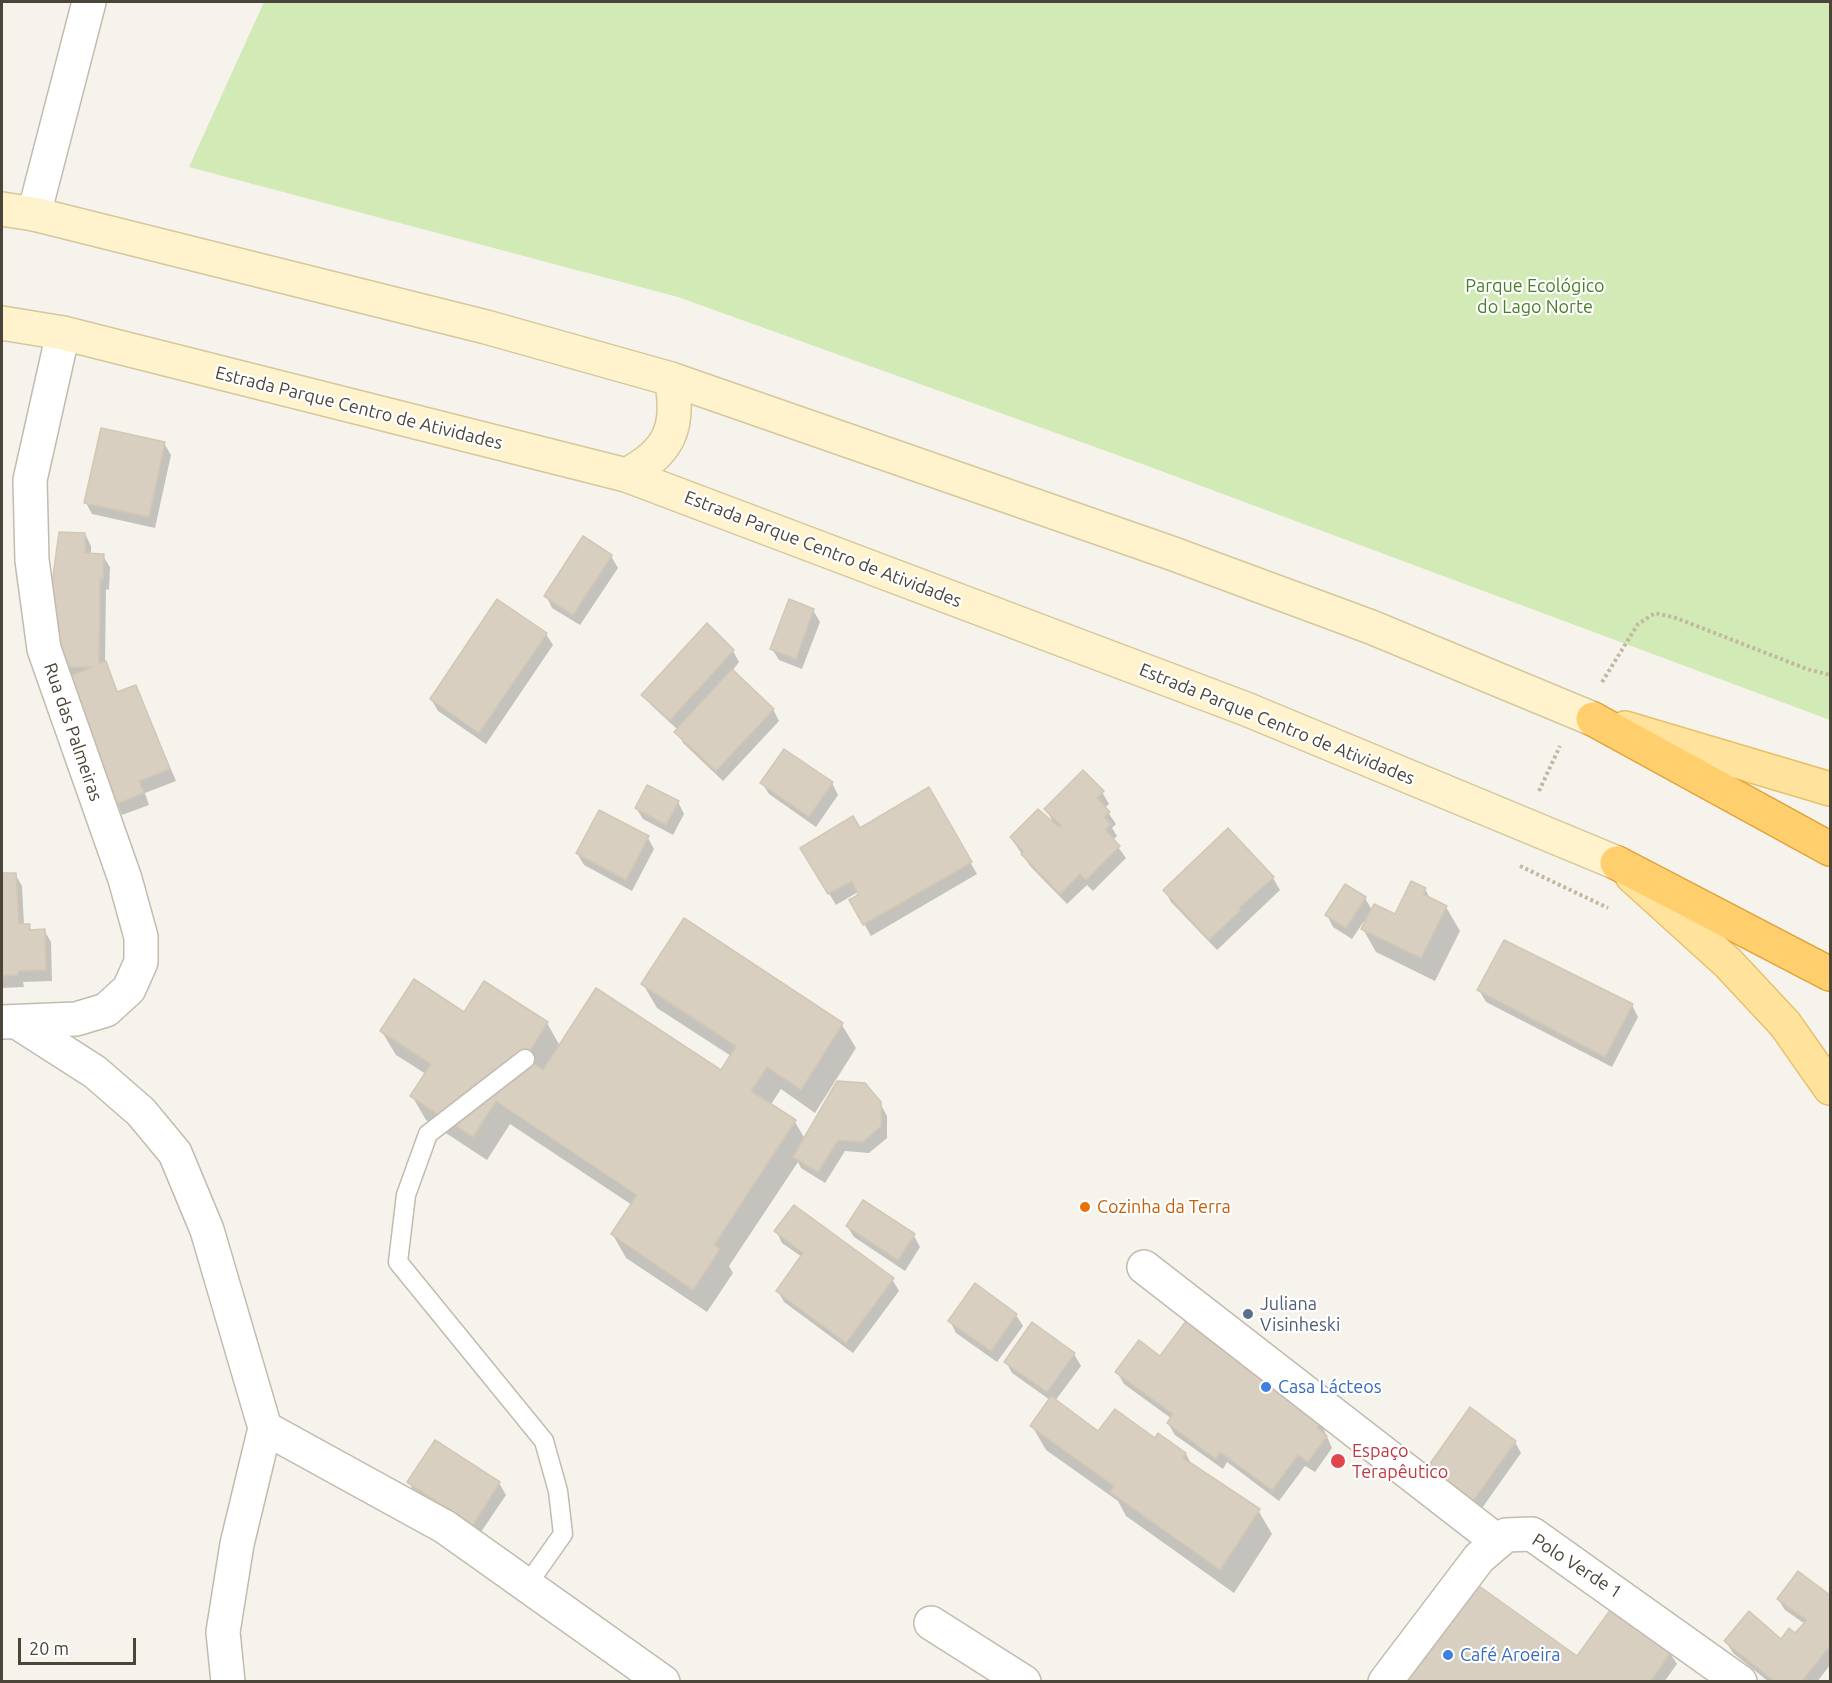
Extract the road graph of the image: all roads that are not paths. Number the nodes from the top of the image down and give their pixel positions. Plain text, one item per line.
1 (89, 2) edge
2 (2, 209) edge
3 (34, 214) junction
4 (2, 323) edge
5 (63, 333) junction
6 (671, 379) junction
7 (626, 475) junction
8 (1587, 716) junction
9 (1830, 789) edge
10 (1830, 849) edge
11 (1617, 863) junction
12 (1830, 974) edge
13 (9, 1022) edge
14 (525, 1059) dead end
15 (1830, 1088) edge
16 (1144, 1267) dead end
17 (265, 1428) junction
18 (1497, 1541) junction
19 (527, 1585) junction
20 (931, 1623) dead end
21 (228, 1682) edge
22 (663, 1682) edge
23 (1024, 1682) edge
24 (1385, 1682) edge
25 (1740, 1682) edge

1 - 3 street
2 - 3 main road
3 - 6 main road
4 - 5 main road, Estrada Parque Centro de Atividades
5 - 7 main road, Estrada Parque Centro de Atividades
5 - 13 street, Rua das Palmeiras
6 - 7 main road
6 - 8 main road
7 - 11 main road, Estrada Parque Centro de Atividades
8 - 9 main road
8 - 10 highway
11 - 12 highway
11 - 15 main road
13 - 17 street
14 - 19 lane
16 - 18 street
17 - 19 street
17 - 21 street
18 - 24 street
18 - 25 street, Polo Verde 1
19 - 22 street
20 - 23 street

